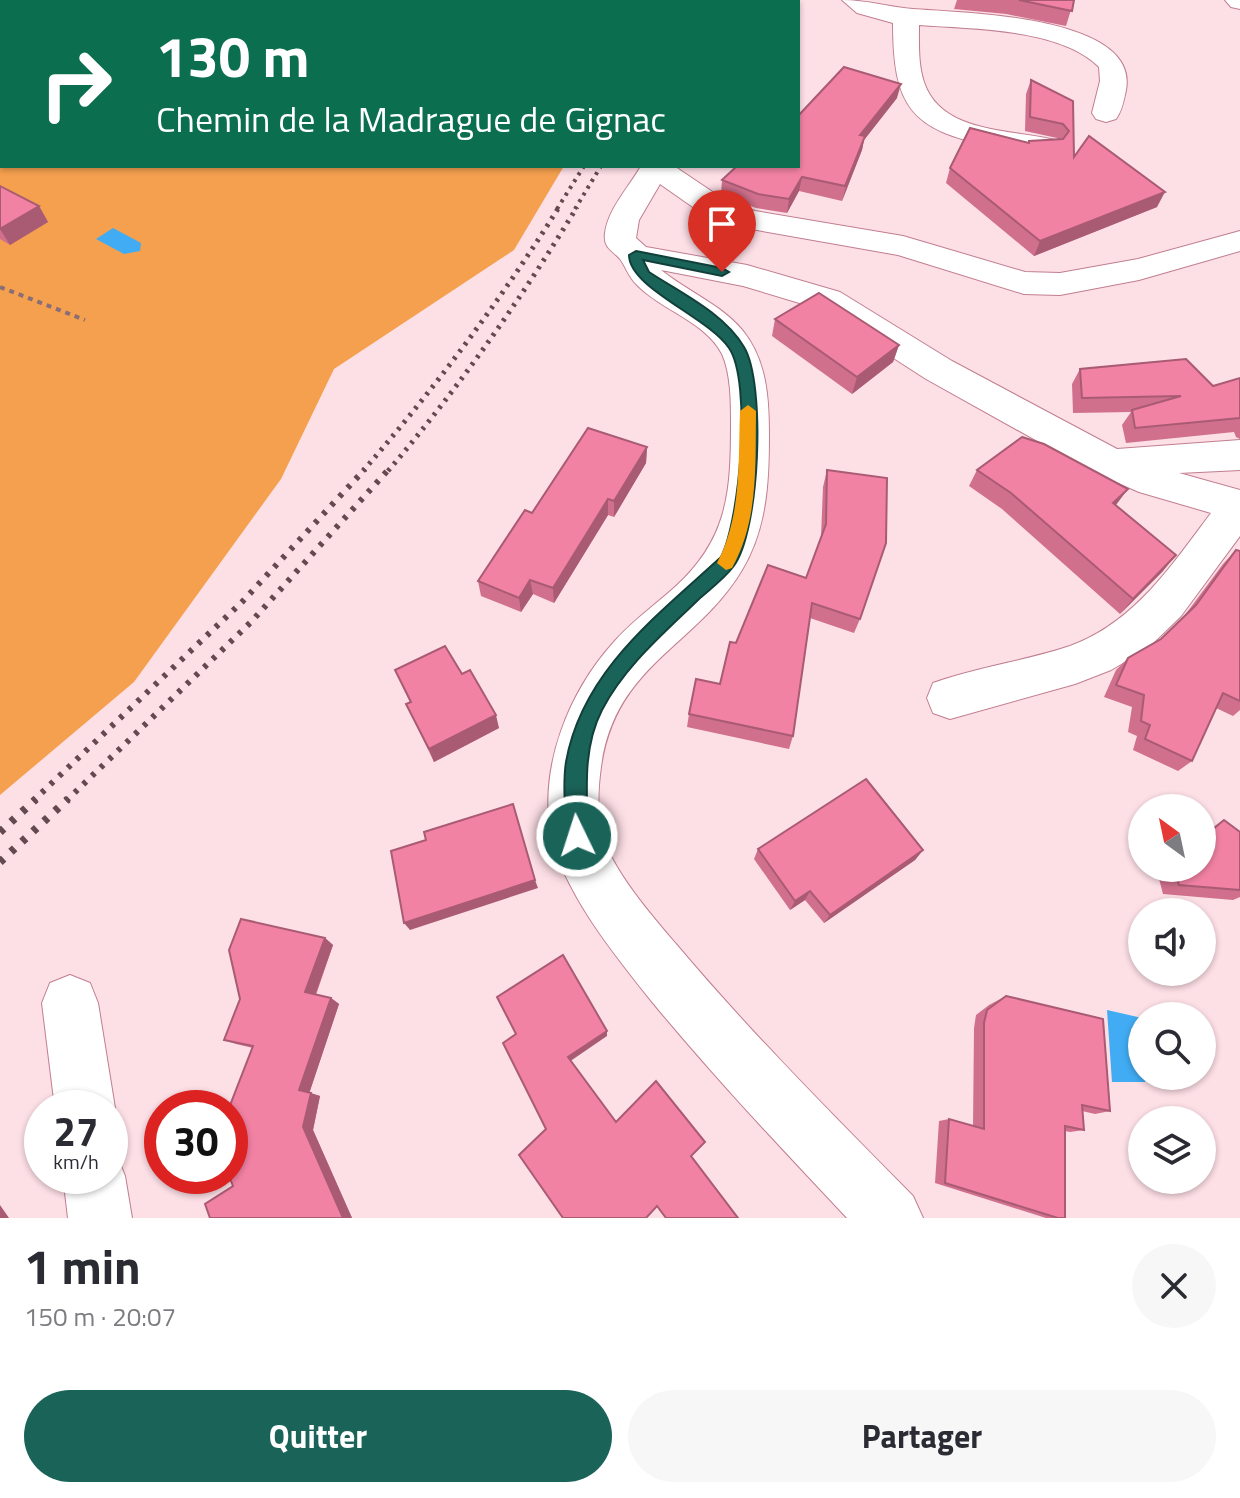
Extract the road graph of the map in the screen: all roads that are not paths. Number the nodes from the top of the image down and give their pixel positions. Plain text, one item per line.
1 (854, 0) edge
2 (906, 17) junction
3 (1106, 113) dead end
4 (1045, 146) edge
5 (654, 168) edge
6 (656, 168) edge
7 (1240, 241) edge
8 (636, 255) junction
9 (1240, 455) edge
10 (1107, 462) junction
11 (1239, 506) edge
12 (950, 698) dead end
13 (70, 1003) dead end
14 (82, 1090) edge
15 (97, 1194) edge
16 (100, 1218) edge
17 (891, 1218) edge

1 - 2 street
2 - 3 street
2 - 4 street
5 - 8 street
6 - 7 street
8 - 10 street
8 - 17 street
9 - 10 street
10 - 11 street
11 - 12 street
13 - 14 street
15 - 16 street

